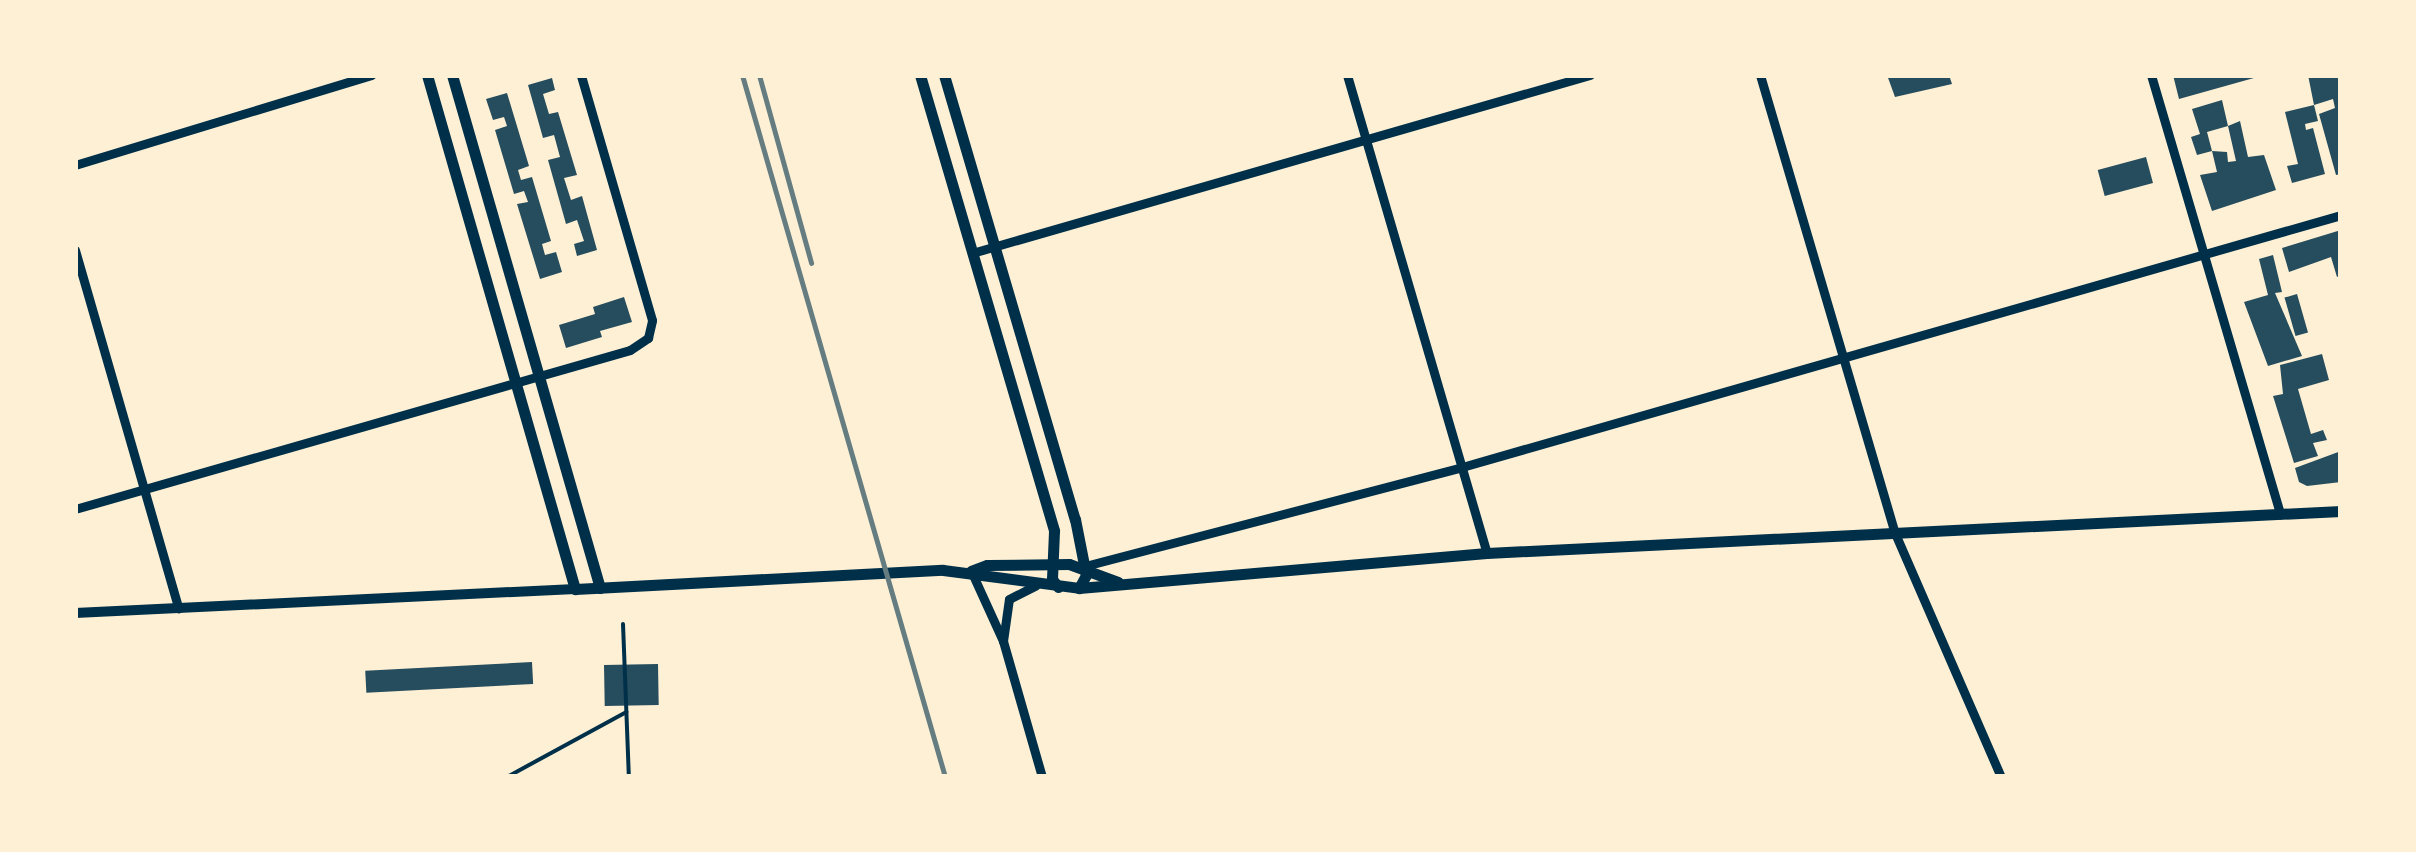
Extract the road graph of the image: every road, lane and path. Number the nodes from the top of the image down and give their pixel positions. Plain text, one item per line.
1 (372, 75) edge
2 (428, 75) edge
3 (452, 75) edge
4 (580, 75) edge
5 (920, 75) edge
6 (944, 75) edge
7 (1347, 75) edge
8 (1590, 75) edge
9 (1760, 75) edge
10 (2151, 75) edge
11 (1366, 140) junction
12 (75, 164) edge
13 (2341, 215) edge
14 (995, 246) junction
15 (75, 250) edge
16 (972, 253) junction
17 (2204, 254) junction
18 (1843, 358) junction
19 (539, 376) junction
20 (515, 382) junction
21 (1462, 467) junction
22 (143, 488) junction
23 (75, 509) edge
24 (2341, 511) edge
25 (2280, 514) junction
26 (1894, 530) junction
27 (1487, 554) junction
28 (1055, 564) junction
29 (1085, 566) junction
30 (971, 571) junction
31 (1122, 583) junction
32 (1036, 585) junction
33 (1058, 587) junction
34 (600, 588) junction
35 (1079, 588) junction
36 (575, 589) junction
37 (178, 608) junction
38 (75, 612) edge
39 (623, 624) dead end
40 (1004, 641) junction
41 (626, 712) junction
42 (518, 774) edge
43 (508, 777) edge
44 (629, 777) edge
45 (1042, 777) edge
46 (2001, 777) edge

1 - 12 street
2 - 20 main road
3 - 19 main road
4 - 19 street
5 - 16 main road
6 - 14 main road
7 - 11 street
8 - 11 street
9 - 18 street
10 - 17 street
11 - 14 street
11 - 21 street
13 - 17 street
14 - 16 street
14 - 29 main road
15 - 22 street
16 - 28 main road
17 - 18 street
17 - 25 street
18 - 21 street
18 - 26 street
19 - 20 street
19 - 34 main road
20 - 22 street
20 - 36 main road
21 - 27 street
21 - 29 street
22 - 23 street
22 - 37 street
24 - 25 main road
25 - 26 main road
26 - 27 main road
26 - 46 street
27 - 31 main road
28 - 29 main road
28 - 30 main road
28 - 33 main road
29 - 31 main road
29 - 35 main road
30 - 32 main road
30 - 34 main road
30 - 40 street
31 - 35 main road
32 - 33 main road
32 - 40 street
33 - 35 main road
34 - 36 main road
36 - 37 street
37 - 38 street
39 - 41 path
40 - 45 street
41 - 42 path
41 - 44 path
42 - 43 path

